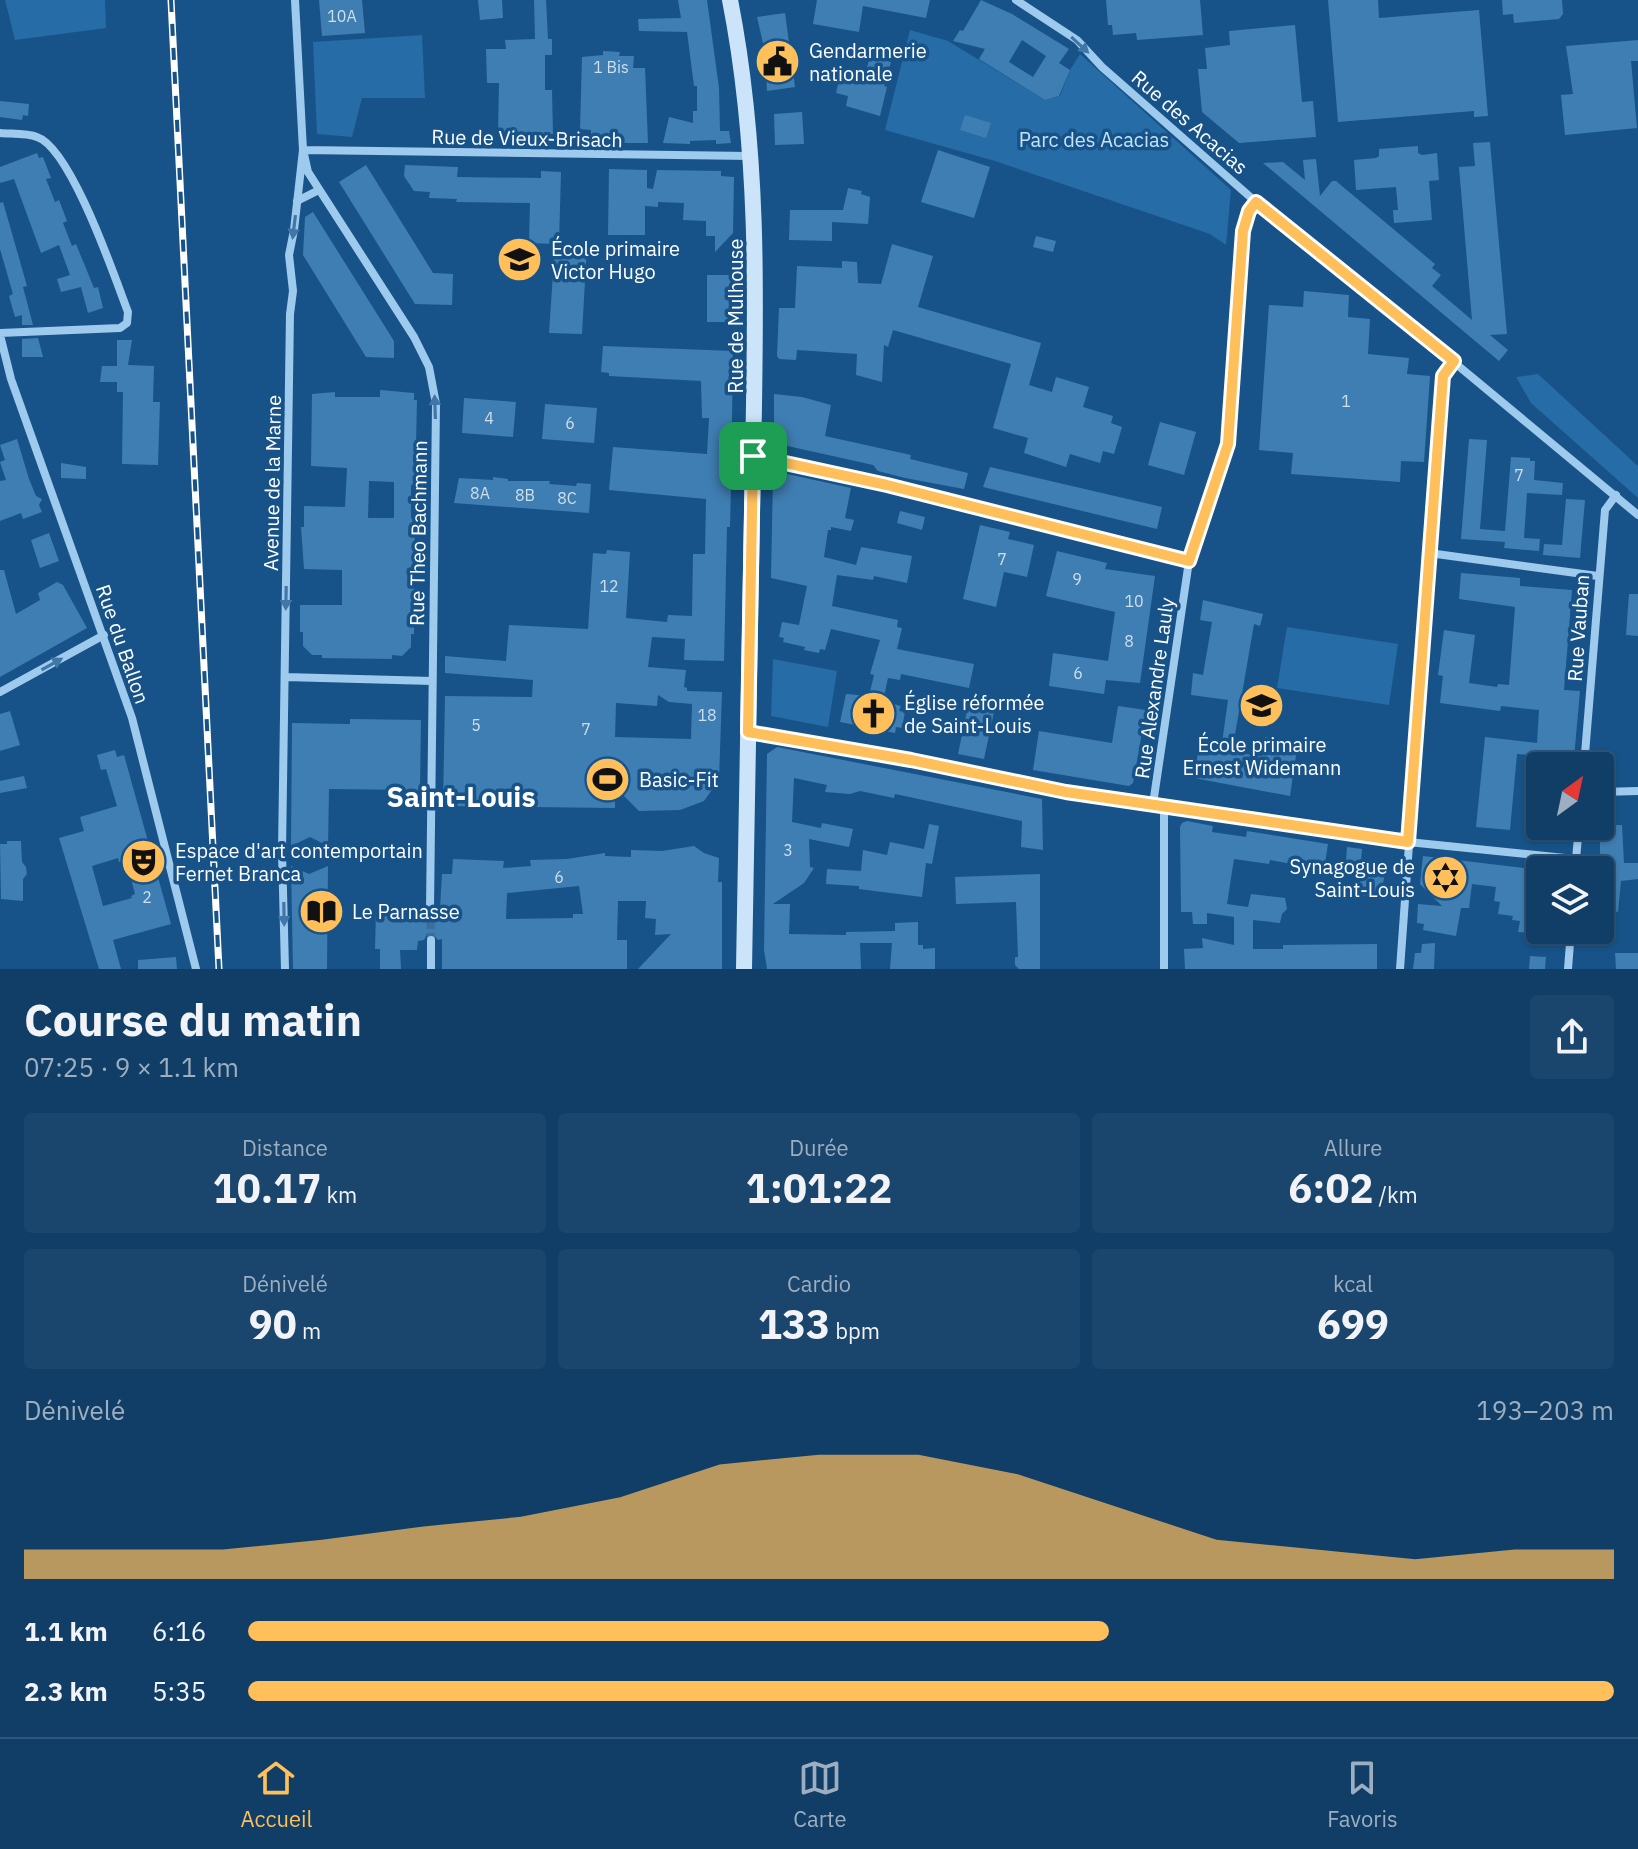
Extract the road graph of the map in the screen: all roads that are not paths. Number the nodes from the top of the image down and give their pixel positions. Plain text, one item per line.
1 (295, 0) edge
2 (730, 0) edge
3 (1016, 0) edge
4 (0, 133) edge
5 (303, 150) junction
6 (751, 156) junction
7 (319, 190) junction
8 (297, 201) junction
9 (1256, 202) junction
10 (0, 334) edge
11 (1454, 361) junction
12 (753, 456) junction
13 (1616, 495) junction
14 (1638, 515) edge
15 (1429, 553) junction
16 (1189, 561) junction
17 (1598, 576) junction
18 (104, 635) junction
19 (285, 677) junction
20 (432, 681) junction
21 (0, 692) edge
22 (748, 732) junction
23 (1585, 752) edge
24 (1638, 791) edge
25 (1614, 792) edge
26 (1153, 804) junction
27 (1164, 806) junction
28 (1408, 842) junction
29 (1546, 856) edge
30 (430, 909) tunnel mouth
31 (431, 940) tunnel mouth
32 (1570, 944) edge
33 (196, 969) edge
34 (285, 969) edge
35 (431, 969) edge
36 (744, 969) edge
37 (1164, 969) edge
38 (1400, 969) edge
39 (1568, 969) edge

1 - 5 street, Avenue de la Marne
2 - 6 main road, Rue de Mulhouse
3 -> 9 street, Rue des Acacias
4 - 10 street
5 - 6 street, Rue de Vieux-Brisach
5 - 7 street, Rue Theo Bachmann
5 - 8 street, Avenue de la Marne
6 - 12 main road, Rue de Mulhouse
7 - 8 street
20 -> 7 street, Rue Theo Bachmann
8 -> 19 street, Avenue de la Marne
9 - 11 street, Rue des Acacias
9 - 16 street, Rue Alexandre Lauly
10 - 18 street, Rue du Ballon
11 - 13 street, Rue des Acacias
11 - 15 street
12 - 16 street
12 - 22 main road, Rue de Mulhouse
13 - 14 street, Rue des Acacias
13 - 17 street, Rue Vauban
15 - 17 street
15 - 28 street
16 - 26 street, Rue Alexandre Lauly
17 - 23 street, Rue Vauban
21 -> 18 street
18 - 33 street, Rue du Ballon
19 - 20 street
19 -> 34 street, Avenue de la Marne
20 - 30 street, Rue Theo Bachmann
22 - 26 street
22 - 36 main road, Rue de Mulhouse
24 - 25 street
26 - 27 street
27 - 28 street
27 - 37 street
28 - 29 street
28 - 38 street
31 - 35 street
32 - 39 street

